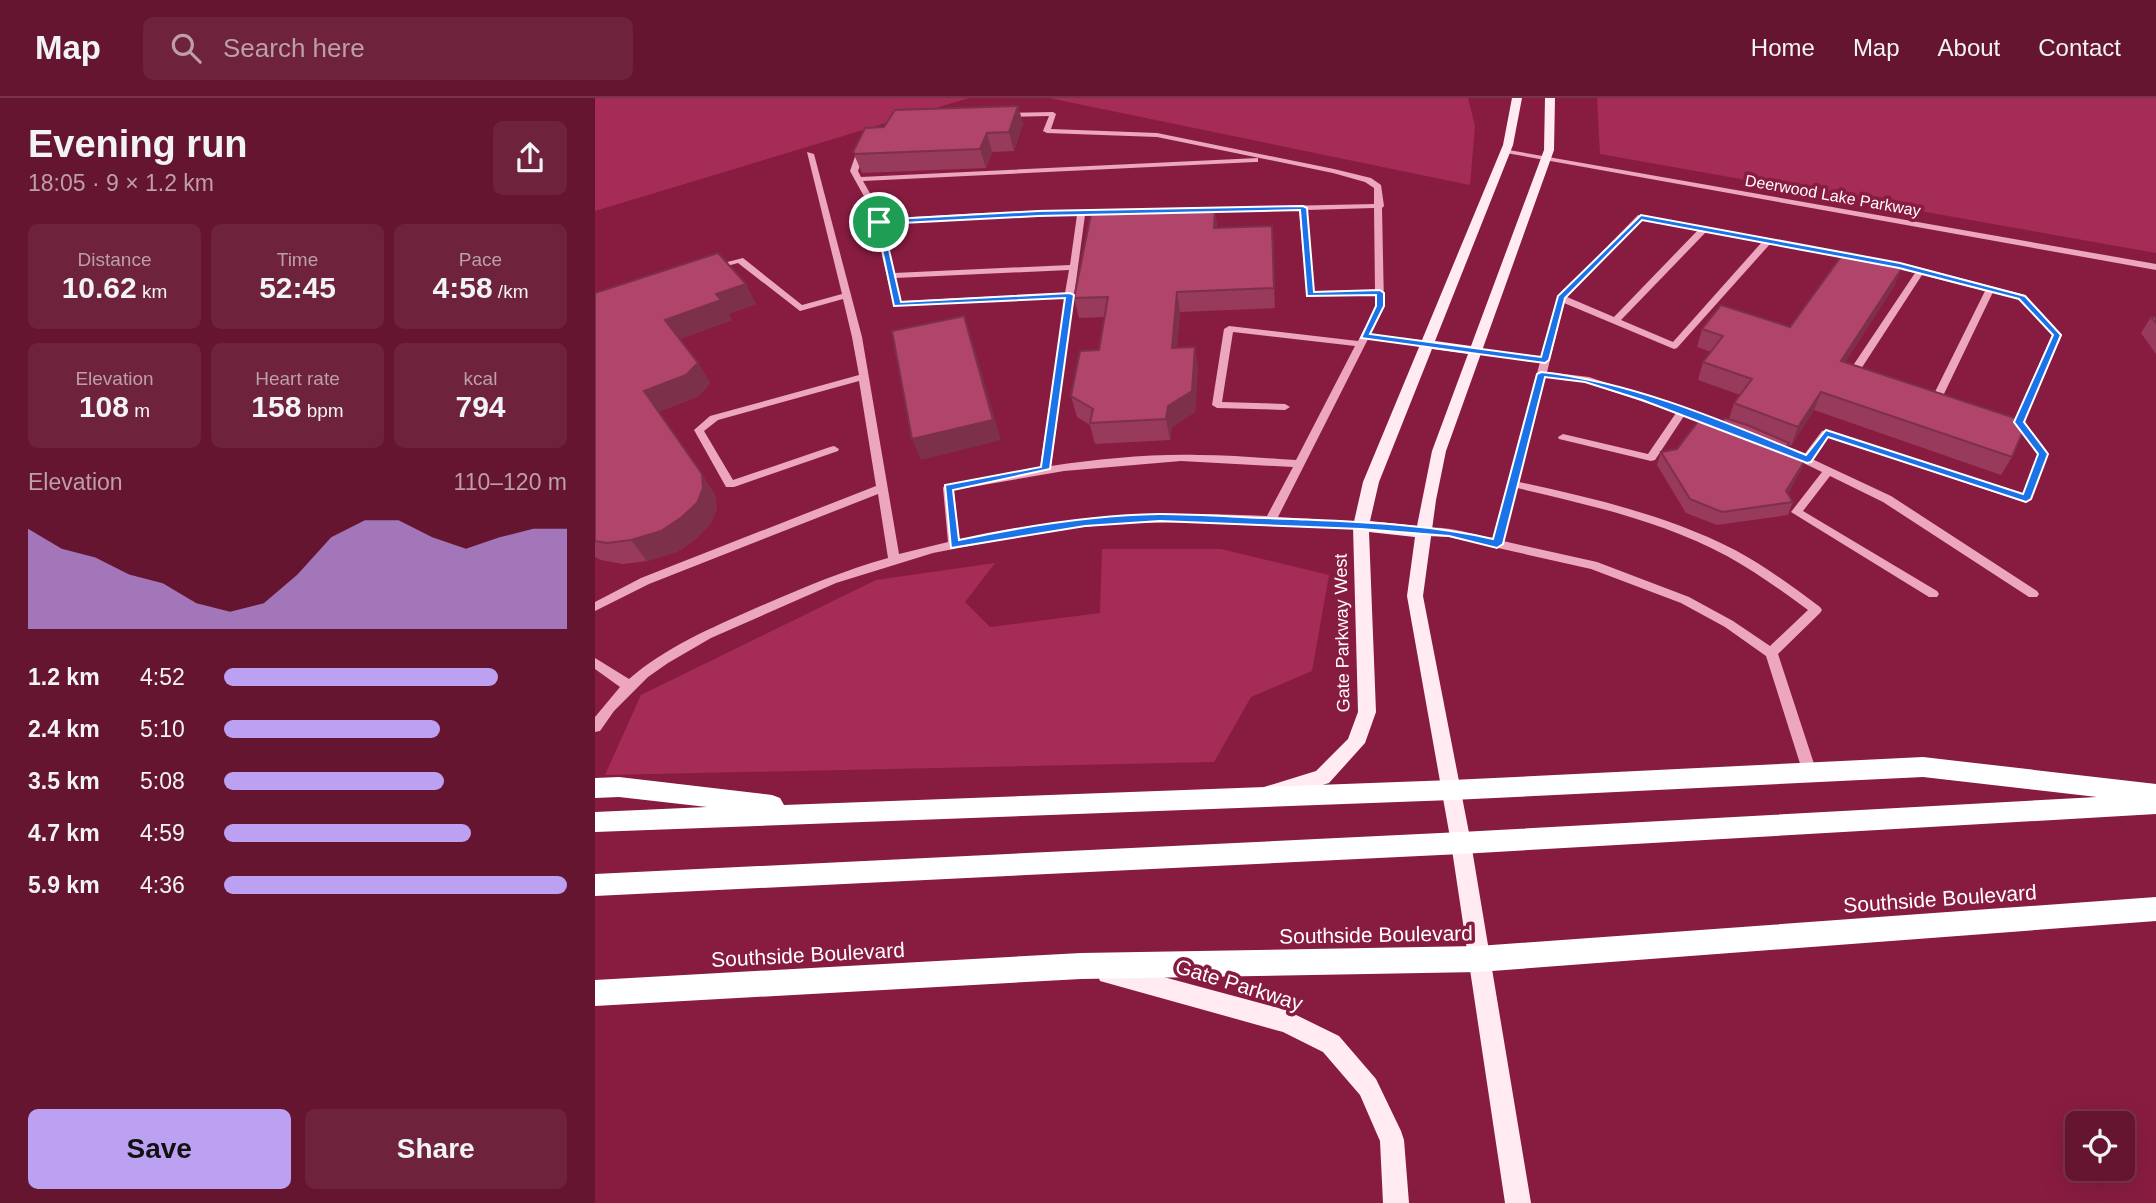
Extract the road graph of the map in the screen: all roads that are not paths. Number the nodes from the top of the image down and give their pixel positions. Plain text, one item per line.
1 (1517, 98) edge
2 (1550, 98) edge
3 (998, 115) edge
4 (865, 139) edge
5 (1506, 151) junction
6 (810, 154) dead end
7 (1547, 158) junction
8 (1276, 160) junction
9 (857, 179) junction
10 (1380, 206) junction
11 (1303, 208) junction
12 (1081, 213) junction
13 (879, 222) junction
14 (1704, 229) junction
15 (1768, 241) junction
16 (1073, 267) junction
17 (2156, 267) edge
18 (1921, 271) junction
19 (696, 272) edge
20 (891, 276) junction
21 (1990, 289) junction
22 (1380, 293) junction
23 (1070, 295) junction
24 (846, 296) junction
25 (1561, 298) junction
26 (1615, 321) junction
27 (1363, 340) junction
28 (1427, 344) junction
29 (1476, 351) junction
30 (1545, 360) junction
31 (1541, 374) junction
32 (863, 377) junction
33 (1865, 377) edge
34 (1925, 394) edge
35 (1937, 398) junction
36 (1948, 401) edge
37 (1285, 407) dead end
38 (1682, 411) junction
39 (1995, 415) edge
40 (2019, 422) junction
41 (1747, 434) edge
42 (1563, 437) dead end
43 (1758, 439) edge
44 (834, 449) dead end
45 (1807, 460) junction
46 (1299, 464) junction
47 (1045, 469) junction
48 (1829, 470) junction
49 (1513, 485) junction
50 (882, 488) junction
51 (1270, 521) junction
52 (1361, 526) junction
53 (1424, 532) junction
54 (1497, 544) junction
55 (954, 545) junction
56 (894, 561) junction
57 (1933, 594) dead end
58 (2033, 594) dead end
59 (595, 607) edge
60 (1771, 653) junction
61 (595, 663) edge
62 (630, 687) junction
63 (595, 727) edge
64 (1810, 773) junction
65 (595, 788) edge
66 (1452, 790) junction
67 (2156, 794) edge
68 (1258, 797) junction
69 (2156, 804) edge
70 (840, 813) junction
71 (595, 822) edge
72 (1461, 843) junction
73 (595, 885) edge
74 (2156, 909) edge
75 (1478, 959) junction
76 (1081, 966) junction
77 (595, 993) edge
78 (1396, 1203) edge
79 (1518, 1203) edge

1 - 5 main road, Gate Parkway West
2 - 7 main road
3 - 8 street
4 - 9 street
5 - 7 street, Deerwood Lake Parkway
5 - 28 main road, Gate Parkway West
6 - 24 street
7 - 17 street, Deerwood Lake Parkway
7 - 29 main road
8 - 9 street
8 - 10 street
9 - 13 street
10 - 11 street
10 - 22 street
11 - 12 street
11 - 22 street
12 - 13 street
12 - 16 street
13 - 20 street
14 - 15 street
14 - 25 street
14 - 26 street
15 - 18 street
15 - 26 street
16 - 20 street
16 - 23 street
18 - 21 street
18 - 33 street
19 - 24 lane
20 - 23 street
21 - 35 lane
21 - 40 street
22 - 27 street
23 - 47 street
24 - 32 street
25 - 26 street
25 - 30 street
27 - 28 street
27 - 37 street
27 - 46 street
28 - 29 main road
28 - 52 main road, Gate Parkway West
29 - 30 street
29 - 53 main road
30 - 31 street
31 - 38 lane
31 - 49 street
32 - 44 street
32 - 50 street
34 - 35 street
35 - 36 street
38 - 41 lane
38 - 42 street
39 - 40 street
40 - 45 street
43 - 45 lane
45 - 48 lane
46 - 47 lane
46 - 51 street
47 - 55 lane
48 - 57 street
48 - 58 lane
49 - 54 street
49 - 60 street
50 - 56 street
50 - 59 lane
51 - 52 street
51 - 55 street
52 - 53 main road
52 - 68 main road, Gate Parkway West
53 - 54 street
53 - 66 main road
54 - 60 street
55 - 56 street
56 - 62 street
60 - 64 street
61 - 62 street
62 - 63 street
64 - 66 highway
64 - 67 highway
65 - 70 highway
66 - 68 highway
66 - 72 main road
68 - 70 highway
69 - 72 highway
70 - 71 highway
72 - 73 highway
72 - 75 main road
74 - 75 highway, Southside Boulevard
75 - 76 highway, Southside Boulevard
75 - 79 main road
76 - 77 highway, Southside Boulevard
76 - 78 main road, Gate Parkway

